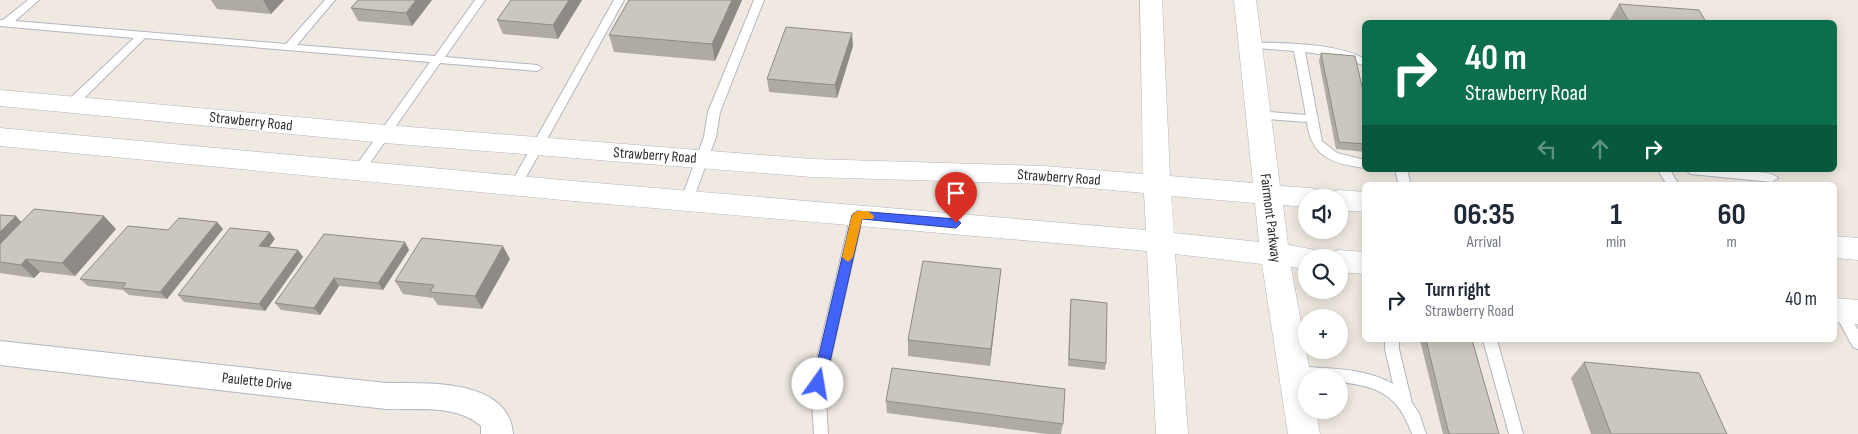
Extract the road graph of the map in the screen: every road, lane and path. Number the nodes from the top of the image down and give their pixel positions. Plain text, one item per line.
1 (34, 0) edge
2 (330, 0) edge
3 (480, 0) edge
4 (619, 0) edge
5 (759, 0) edge
6 (1151, 0) edge
7 (1245, 0) edge
8 (3, 23) edge
9 (143, 35) junction
10 (1250, 45) junction
11 (289, 47) junction
12 (1299, 49) junction
13 (438, 59) junction
14 (1362, 61) edge
15 (537, 68) dead end
16 (0, 98) edge
17 (70, 105) junction
18 (1258, 115) junction
19 (1312, 120) junction
20 (385, 134) junction
21 (0, 137) edge
22 (537, 147) junction
23 (702, 158) junction
24 (1362, 163) edge
25 (359, 170) junction
26 (1711, 172) edge
27 (1772, 178) dead end
28 (516, 185) junction
29 (1158, 185) junction
30 (1267, 193) junction
31 (1298, 197) edge
32 (687, 200) junction
33 (1348, 201) edge
34 (1362, 202) edge
35 (857, 215) junction
36 (1161, 242) junction
37 (1837, 247) edge
38 (1858, 249) edge
39 (1275, 255) junction
40 (1298, 257) edge
41 (1348, 262) edge
42 (1362, 264) edge
43 (1844, 311) edge
44 (1392, 342) edge
45 (1491, 342) edge
46 (1858, 343) edge
47 (0, 352) edge
48 (1294, 372) junction
49 (1406, 404) junction
50 (497, 434) edge
51 (821, 434) edge
52 (1172, 434) edge
53 (1304, 434) edge
54 (1419, 434) edge
55 (1516, 434) edge

1 - 8 lane
2 - 11 lane
3 - 13 lane
4 - 22 lane
5 - 23 lane
6 - 29 street
7 - 10 street, Fairmont Parkway
8 - 9 lane
9 - 11 lane
9 - 17 lane
10 - 12 lane
10 - 18 street, Fairmont Parkway
11 - 13 lane
12 - 14 lane
12 - 19 lane
13 - 15 lane
13 - 20 lane
16 - 17 street, Strawberry Road
17 - 20 street, Strawberry Road
18 - 19 lane
18 - 30 street, Fairmont Parkway
19 - 24 lane
20 - 22 street, Strawberry Road
20 - 25 lane
21 - 25 street
22 - 23 street, Strawberry Road
22 - 28 lane
23 - 29 street, Strawberry Road
23 - 32 lane
25 - 28 street
26 - 27 lane
28 - 32 street
29 - 30 street, Strawberry Road
29 - 36 street
30 - 31 street, Strawberry Road
30 - 39 street, Fairmont Parkway
32 - 35 street
33 - 34 street
35 - 36 street
35 - 51 lane
36 - 39 street
36 - 52 street
37 - 38 street
39 - 40 street
39 - 48 street, Fairmont Parkway
41 - 42 street
43 - 46 lane
44 - 49 lane
45 - 55 lane
47 - 50 street, Paulette Drive
48 - 49 lane
48 - 53 street, Fairmont Parkway
49 - 54 lane

